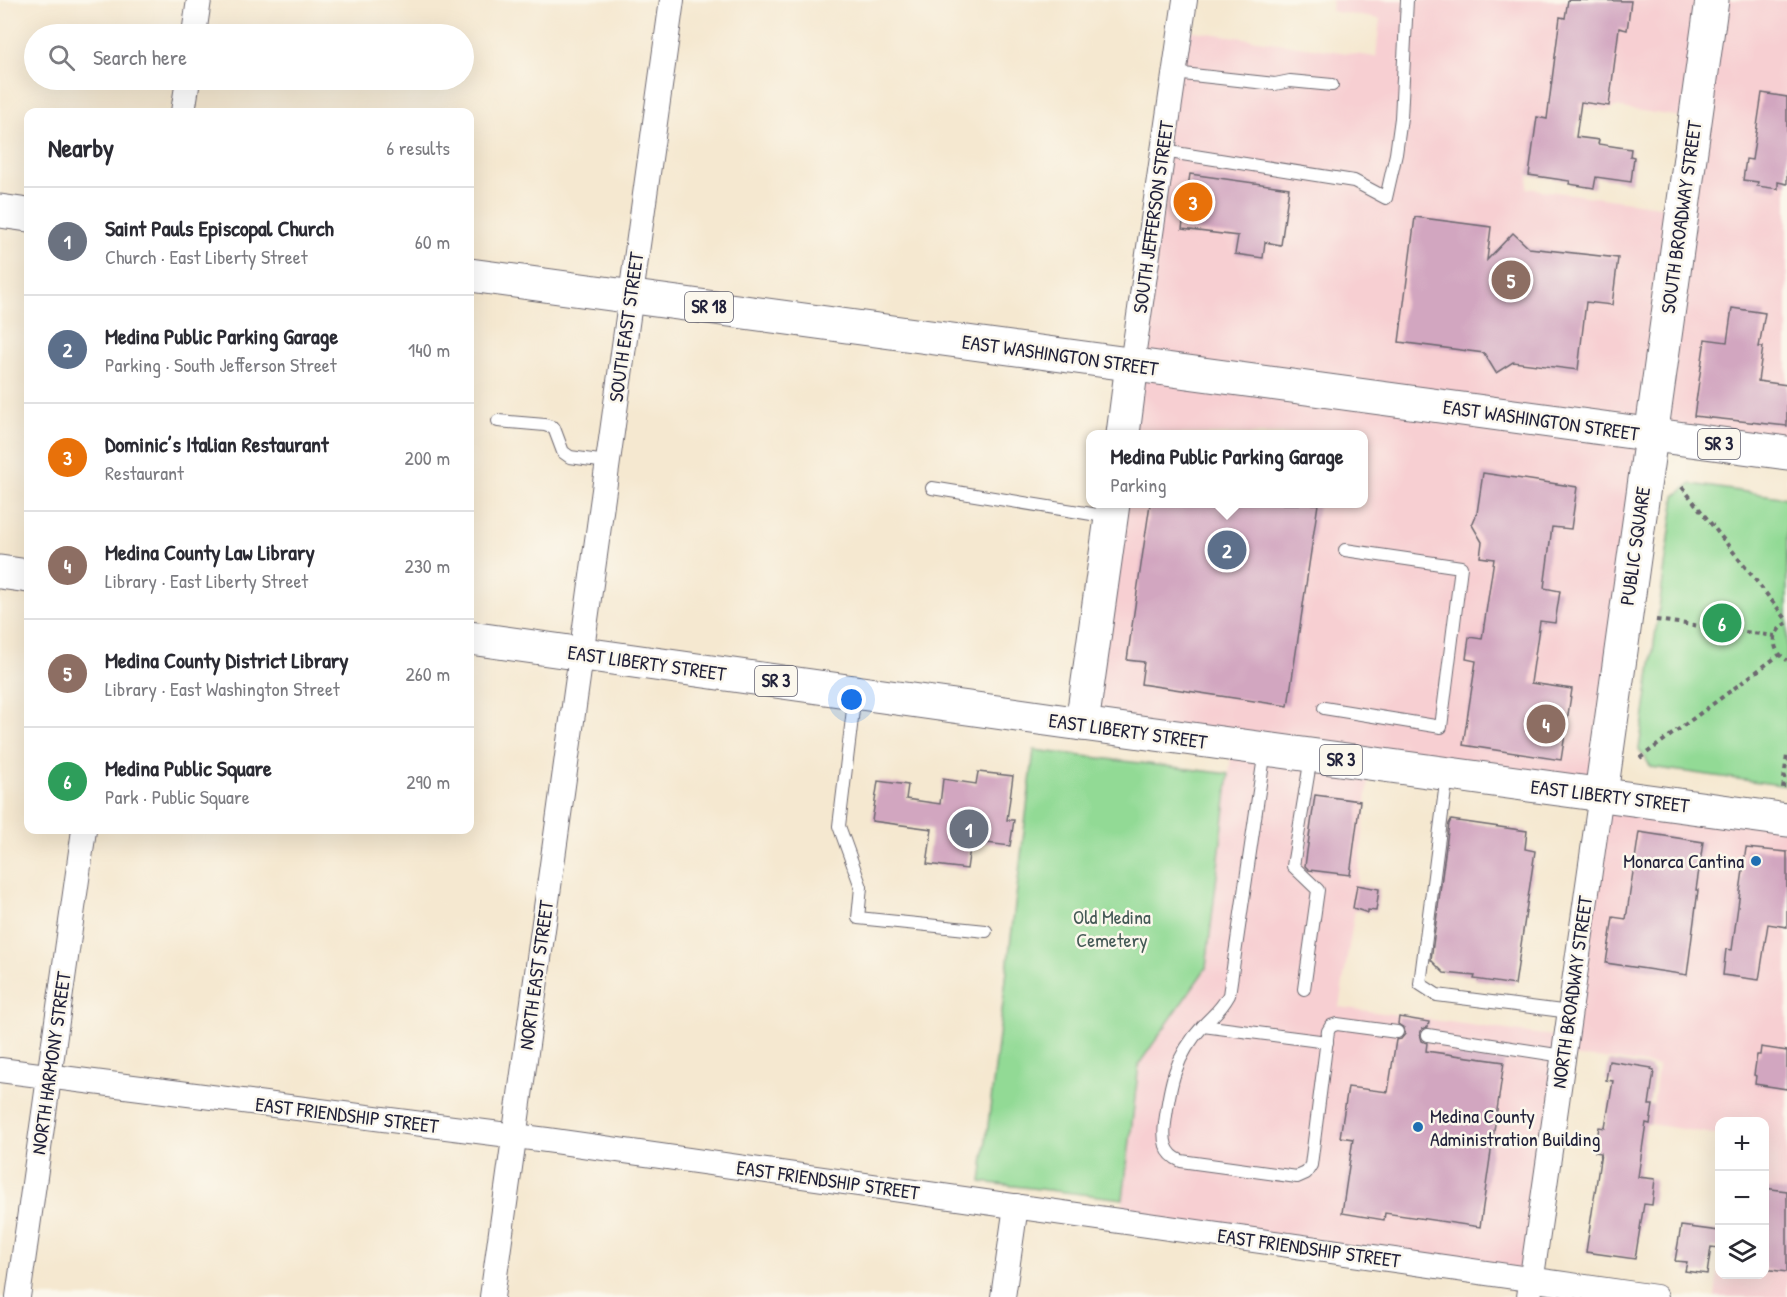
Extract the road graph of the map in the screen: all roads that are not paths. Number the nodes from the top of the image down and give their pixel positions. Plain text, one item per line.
1 (199, 0) edge
2 (672, 0) edge
3 (1185, 0) edge
4 (1407, 0) edge
5 (1712, 0) edge
6 (195, 24) edge
7 (1174, 73) junction
8 (1332, 85) dead end
9 (186, 90) edge
10 (184, 108) edge
11 (1163, 151) junction
12 (0, 211) edge
13 (24, 214) edge
14 (474, 276) edge
15 (630, 297) junction
16 (1132, 364) junction
17 (498, 421) dead end
18 (1124, 430) edge
19 (1650, 435) junction
20 (1787, 453) edge
21 (607, 462) junction
22 (932, 488) dead end
23 (1086, 507) edge
24 (1096, 508) edge
25 (1112, 510) edge
26 (1345, 550) dead end
27 (0, 572) edge
28 (24, 575) edge
29 (474, 639) edge
30 (580, 654) junction
31 (855, 692) junction
32 (1324, 708) dead end
33 (1082, 724) junction
34 (1265, 750) junction
35 (1311, 756) junction
36 (1448, 775) junction
37 (1601, 794) junction
38 (1787, 820) edge
39 (83, 834) edge
40 (986, 931) dead end
41 (1304, 989) dead end
42 (1569, 1012) junction
43 (1203, 1026) junction
44 (1397, 1032) dead end
45 (1428, 1035) dead end
46 (1327, 1042) junction
47 (1563, 1056) junction
48 (0, 1070) edge
49 (50, 1076) junction
50 (514, 1137) junction
51 (1016, 1206) junction
52 (1530, 1288) edge
53 (18, 1297) edge
54 (492, 1297) edge
55 (1003, 1297) edge
56 (1656, 1297) edge

1 - 6 street
2 - 15 street, SOUTH EAST STREET
3 - 7 street, SOUTH JEFFERSON STREET
4 - 11 lane
5 - 19 main road, SOUTH BROADWAY STREET
7 - 8 lane
7 - 11 street, SOUTH JEFFERSON STREET
9 - 10 street
11 - 16 street, SOUTH JEFFERSON STREET
12 - 13 main road
14 - 15 main road, EAST WASHINGTON STREET / SR 18
15 - 16 main road, EAST WASHINGTON STREET / SR 18
15 - 21 street, SOUTH EAST STREET
16 - 18 main road, SOUTH JEFFERSON STREET
16 - 19 main road, EAST WASHINGTON STREET / SR 3
17 - 21 lane
19 - 20 main road, SR 3
19 - 37 main road, PUBLIC SQUARE
21 - 30 street, SOUTH EAST STREET
22 - 23 lane
24 - 25 lane
25 - 33 main road
26 - 32 lane
27 - 28 main road
29 - 30 main road, EAST LIBERTY STREET / SR 3
30 - 31 main road, EAST LIBERTY STREET / SR 3
30 - 50 street, NORTH EAST STREET
31 - 33 main road, EAST LIBERTY STREET / SR 3
31 - 40 lane
33 - 34 main road, EAST LIBERTY STREET / SR 3
34 - 35 main road, EAST LIBERTY STREET / SR 3
34 - 43 lane
35 - 36 main road, EAST LIBERTY STREET / SR 3
35 - 41 lane
36 - 37 main road, EAST LIBERTY STREET / SR 3
36 - 42 lane
37 - 38 main road, EAST LIBERTY STREET / SR 3
37 - 42 street, NORTH BROADWAY STREET
39 - 49 street, NORTH HARMONY STREET
42 - 47 street, NORTH BROADWAY STREET
43 - 46 lane
43 - 46 lane
44 - 46 lane
45 - 47 lane
47 - 52 street, NORTH BROADWAY STREET
48 - 49 street, EAST FRIENDSHIP STREET
49 - 50 street, EAST FRIENDSHIP STREET
49 - 53 street, NORTH HARMONY STREET
50 - 51 street, EAST FRIENDSHIP STREET
50 - 54 street, NORTH EAST STREET
51 - 52 street, EAST FRIENDSHIP STREET
51 - 55 street
52 - 56 street, EAST FRIENDSHIP STREET

